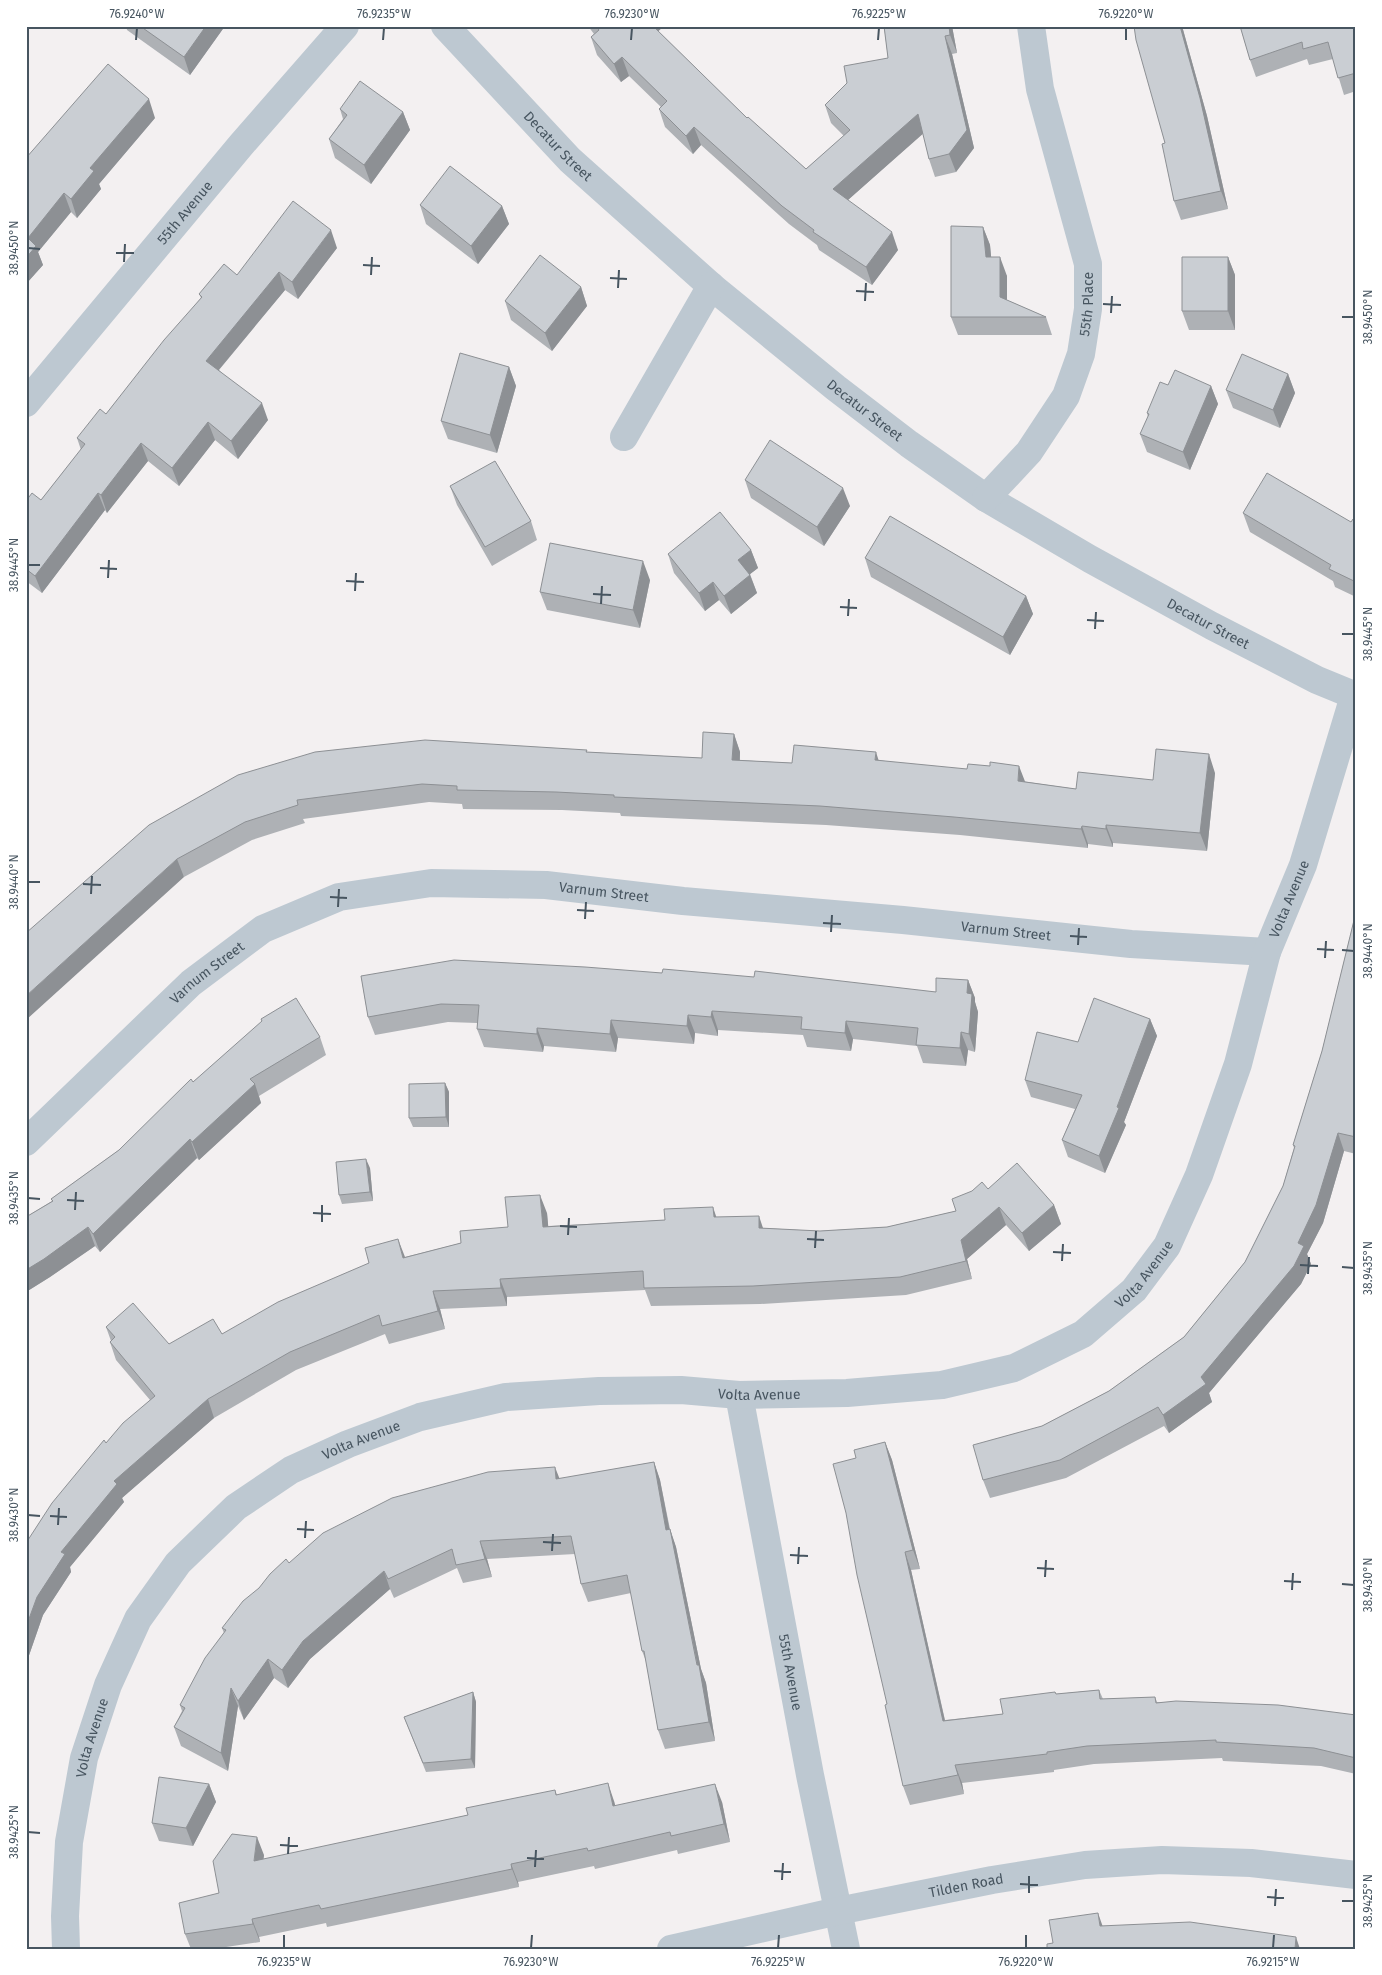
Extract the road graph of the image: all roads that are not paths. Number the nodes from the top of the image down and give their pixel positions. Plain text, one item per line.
1 (345, 26) edge
2 (445, 26) edge
3 (1031, 26) edge
4 (711, 286) junction
5 (26, 403) edge
6 (624, 437) dead end
7 (986, 498) junction
8 (1355, 696) edge
9 (1267, 952) junction
10 (26, 1142) edge
11 (740, 1395) junction
12 (1356, 1875) edge
13 (838, 1911) junction
14 (66, 1949) edge
15 (671, 1949) edge
16 (846, 1949) edge

1 - 5 street, 55th Avenue
2 - 4 street, Decatur Street
3 - 7 street, 55th Place
4 - 6 street
4 - 7 street, Decatur Street
7 - 8 street, Decatur Street
8 - 9 street, Volta Avenue
9 - 10 street, Varnum Street
9 - 11 street, Volta Avenue
11 - 13 street, 55th Avenue
11 - 14 street, Volta Avenue
12 - 13 street, Tilden Road
13 - 15 street, Tilden Road
13 - 16 street, 55th Avenue

